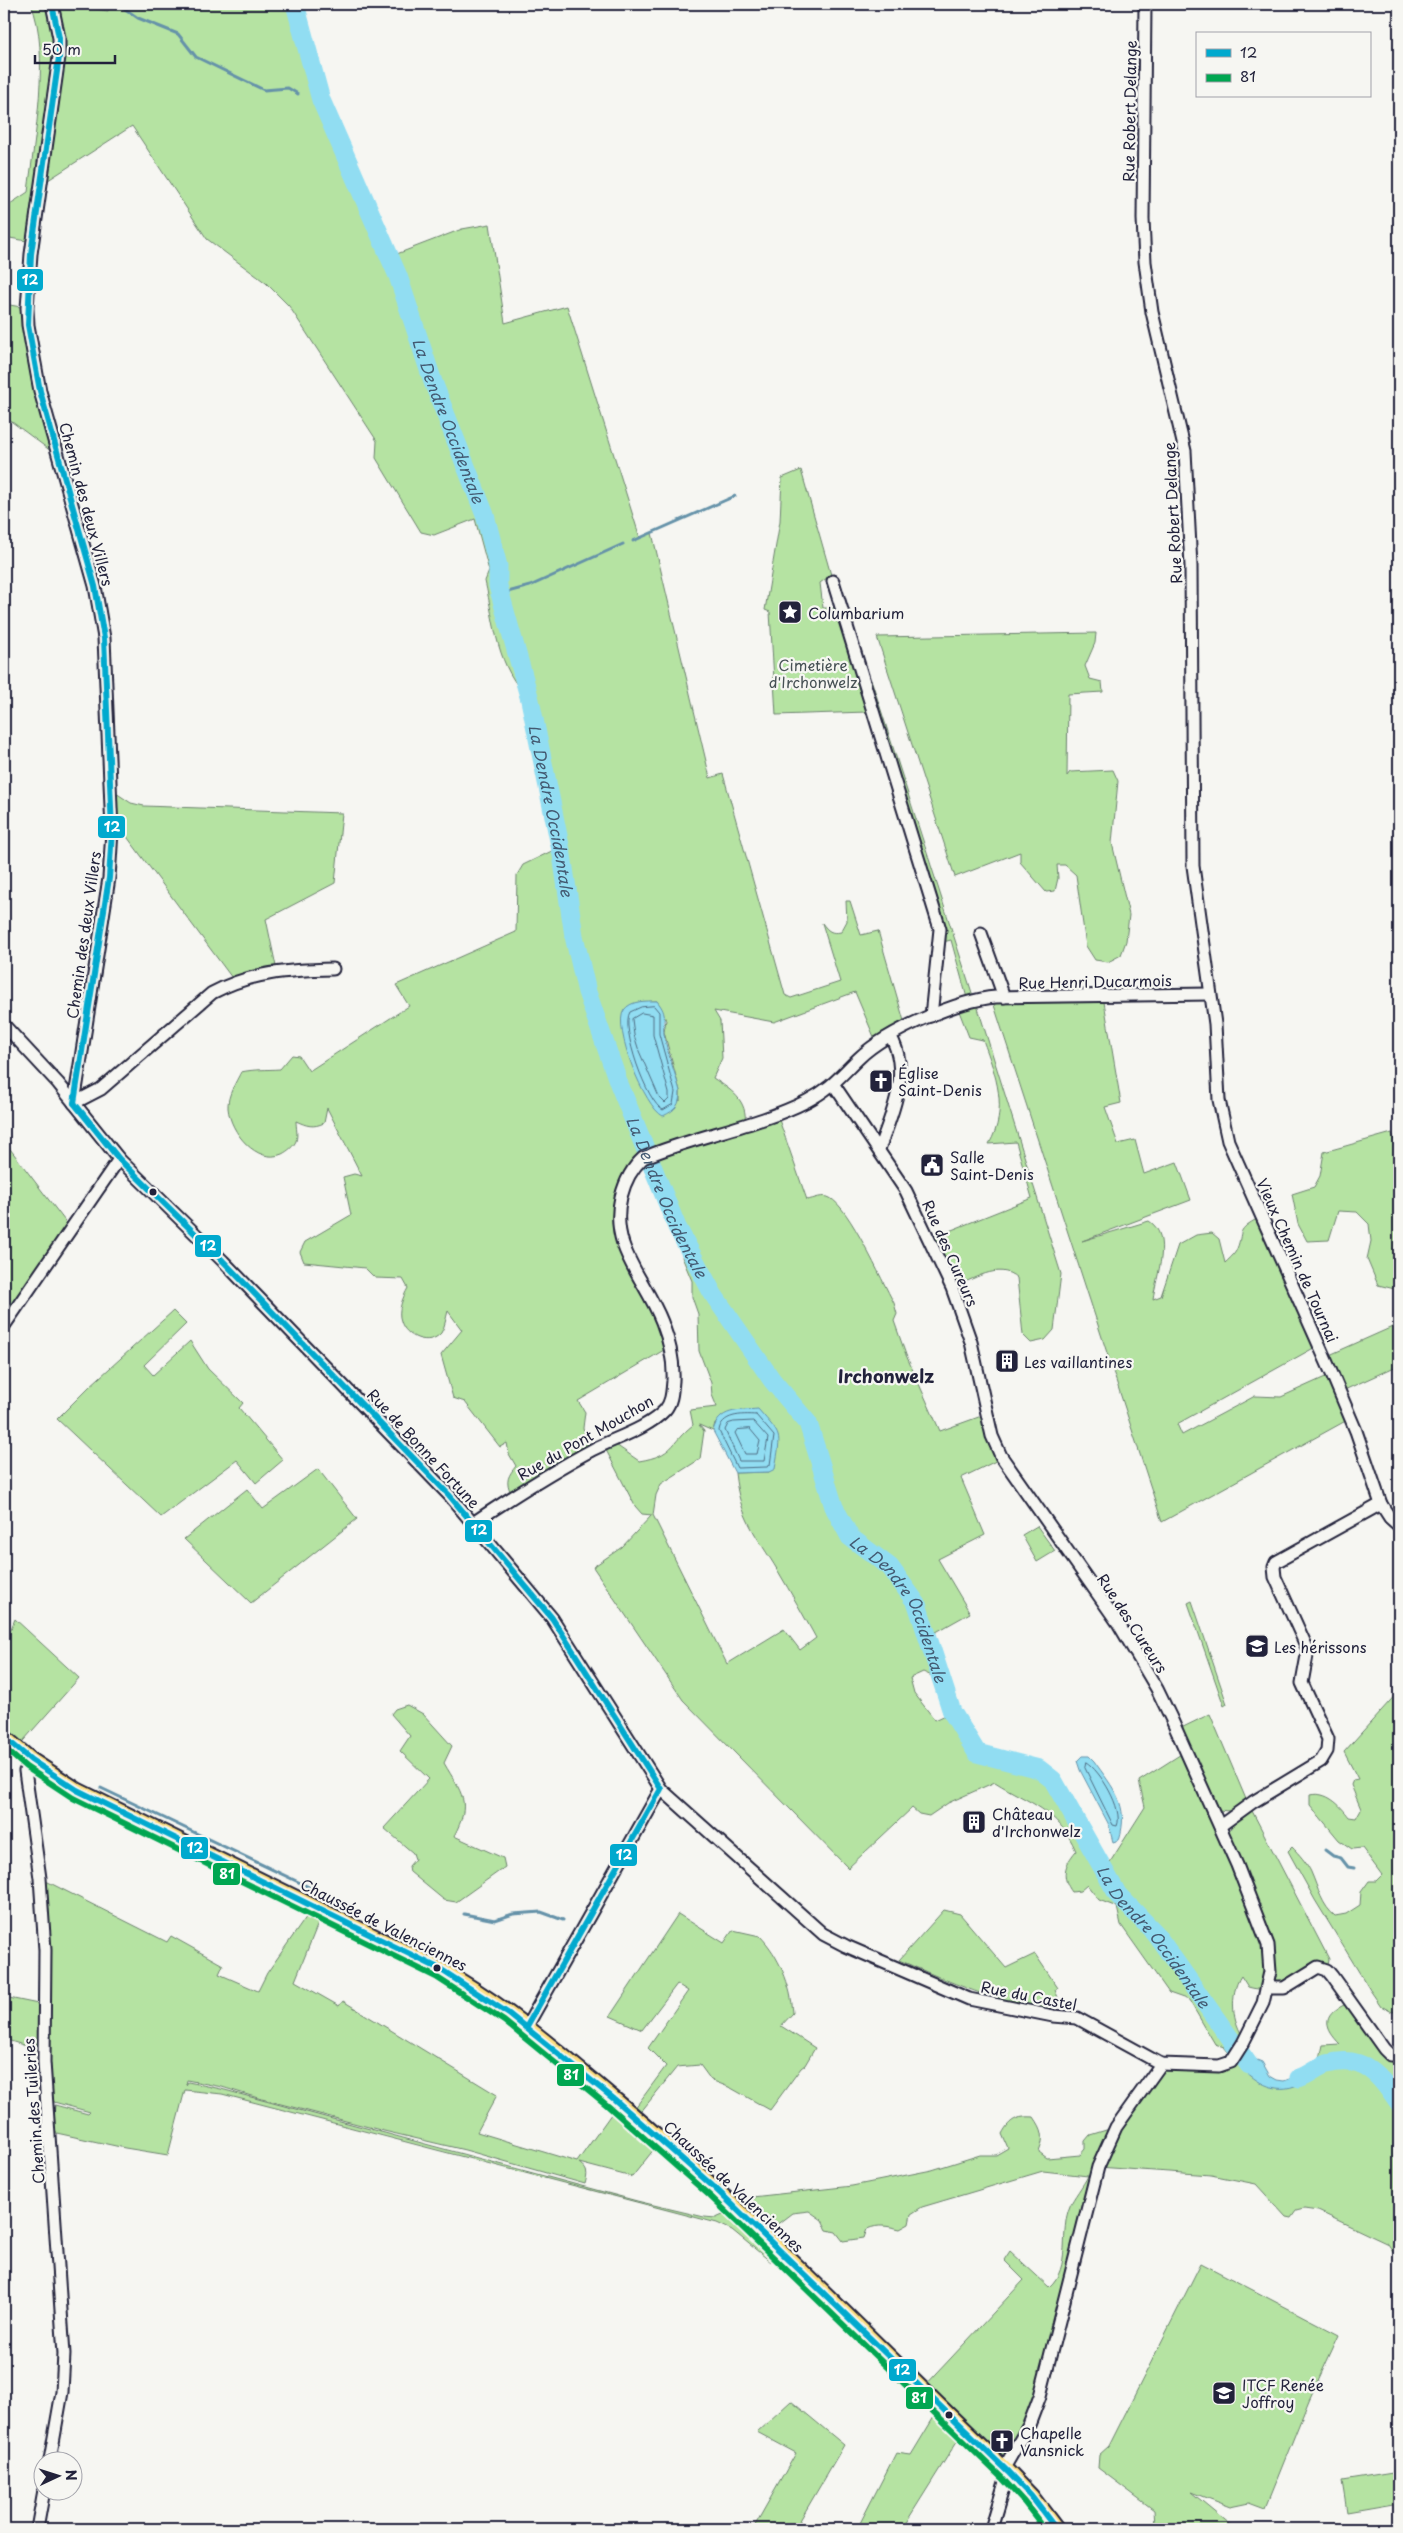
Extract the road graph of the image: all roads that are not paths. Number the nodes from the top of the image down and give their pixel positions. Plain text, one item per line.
1 (52, 4) edge
2 (1145, 4) edge
3 (833, 581) dead end
4 (981, 933) dead end
5 (333, 969) dead end
6 (1210, 994) junction
7 (1004, 998) junction
8 (932, 1016) junction
9 (4, 1025) edge
10 (891, 1037) junction
11 (834, 1085) junction
12 (74, 1103) junction
13 (879, 1149) junction
14 (119, 1158) junction
15 (4, 1326) edge
16 (1381, 1504) junction
17 (473, 1523) junction
18 (1399, 1526) edge
19 (4, 1737) edge
20 (31, 1760) junction
21 (661, 1789) junction
22 (1220, 1826) junction
23 (1268, 1988) junction
24 (527, 2026) junction
25 (1399, 2055) edge
26 (1161, 2064) junction
27 (52, 2450) edge
28 (1006, 2470) junction
29 (42, 2500) edge
30 (37, 2529) edge
31 (991, 2529) edge
32 (1056, 2529) edge

1 - 12 street, Chemin des deux Villers
2 - 6 street, Rue Robert Delange
3 - 8 street
4 - 7 street
5 - 12 street
6 - 7 street, Rue Henri Ducarmois
6 - 16 street, Vieux Chemin de Tournai
7 - 8 street, Rue Henri Ducarmois
8 - 10 street, Rue Henri Ducarmois
9 - 12 street, Rue de Bonne Fortune
10 - 11 street, Rue du Pont Mouchon
10 - 13 street
11 - 13 street, Rue des Cureurs
11 - 17 street, Rue du Pont Mouchon
12 - 14 street, Rue de Bonne Fortune
13 - 22 street, Rue des Cureurs
14 - 15 street
14 - 17 street, Rue de Bonne Fortune
16 - 18 street, Vieux Chemin de Tournai
16 - 22 street
17 - 21 street, Rue de Bonne Fortune
19 - 20 main road, Chaussée de Valenciennes
20 - 24 main road, Chaussée de Valenciennes
20 - 27 street, Chemin des Tuileries
21 - 24 street
21 - 26 street, Rue du Castel
22 - 23 street, Rue des Cureurs
23 - 25 street
23 - 26 street, Rue des Cureurs
24 - 28 main road, Chaussée de Valenciennes
26 - 28 street
28 - 31 street
28 - 32 main road, Chaussée de Valenciennes
29 - 30 street

